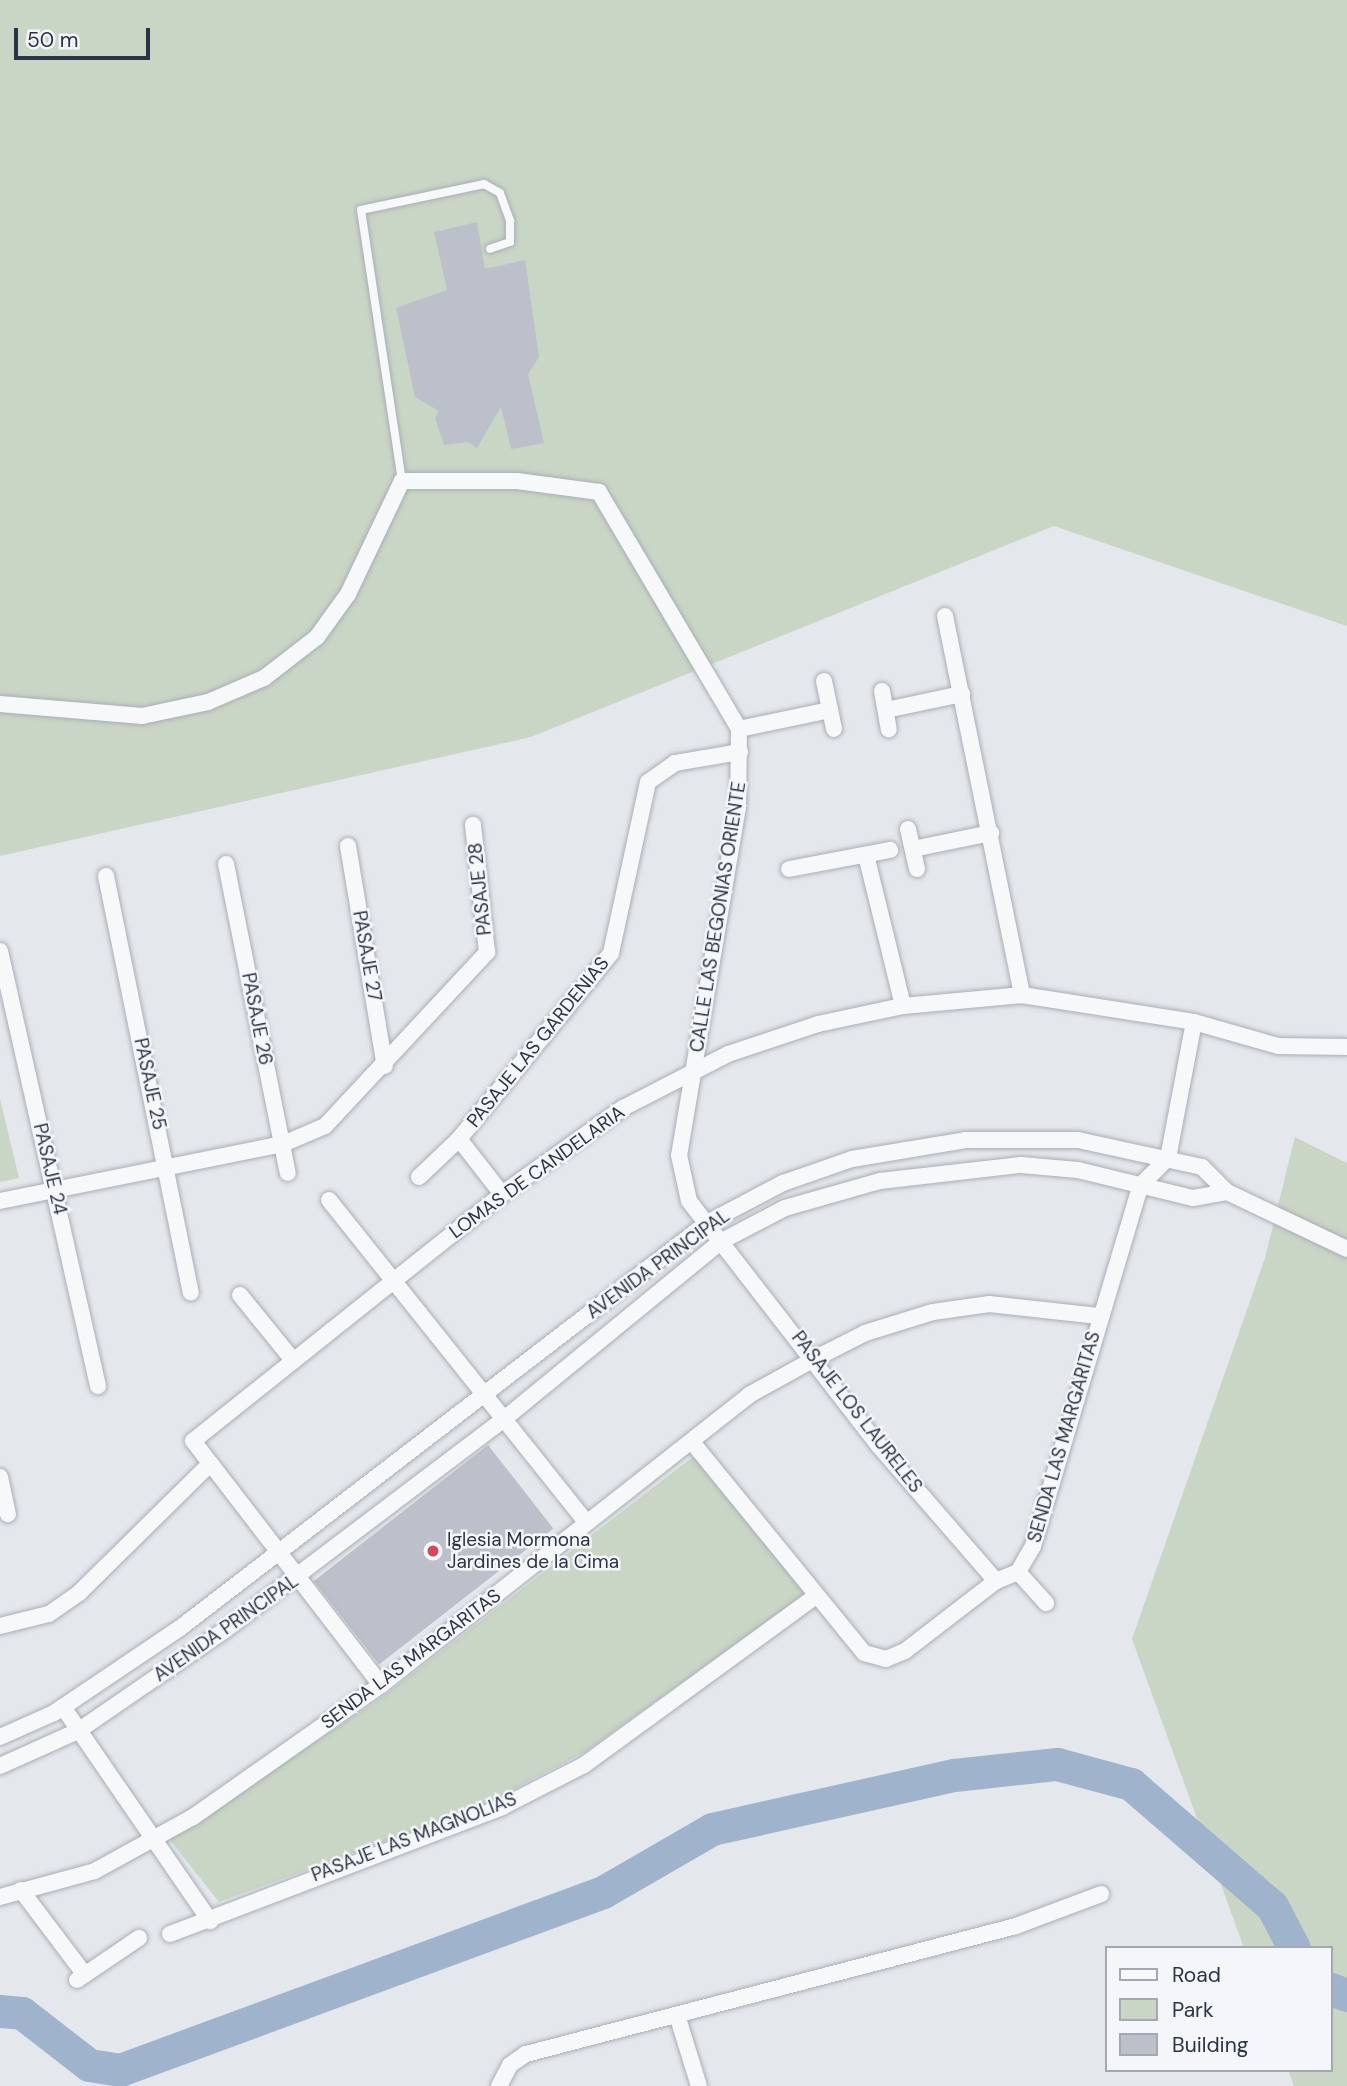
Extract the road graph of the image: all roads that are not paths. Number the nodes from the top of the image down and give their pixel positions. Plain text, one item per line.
1 (490, 249) dead end
2 (402, 481) junction
3 (946, 616) dead end
4 (824, 681) dead end
5 (882, 691) dead end
6 (962, 694) junction
7 (0, 704) edge
8 (830, 710) junction
9 (886, 710) junction
10 (739, 729) junction
11 (834, 729) dead end
12 (889, 729) dead end
13 (740, 752) junction
14 (473, 825) dead end
15 (908, 829) dead end
16 (990, 832) junction
17 (348, 846) dead end
18 (913, 849) junction
19 (890, 850) dead end
20 (866, 855) junction
21 (226, 864) dead end
22 (789, 869) dead end
23 (916, 869) dead end
24 (106, 876) dead end
25 (0, 951) edge
26 (1022, 995) junction
27 (903, 1006) junction
28 (1194, 1023) junction
29 (1347, 1047) edge
30 (385, 1066) junction
31 (693, 1075) junction
32 (458, 1139) junction
33 (283, 1144) junction
34 (1168, 1158) junction
35 (168, 1170) junction
36 (288, 1173) dead end
37 (419, 1177) dead end
38 (1140, 1186) junction
39 (55, 1190) junction
40 (1227, 1192) junction
41 (502, 1194) junction
42 (329, 1200) dead end
43 (0, 1201) edge
44 (707, 1223) junction
45 (720, 1242) junction
46 (1347, 1249) edge
47 (392, 1280) junction
48 (191, 1293) dead end
49 (240, 1295) dead end
50 (1098, 1316) junction
51 (816, 1358) junction
52 (292, 1359) junction
53 (98, 1386) dead end
54 (484, 1395) junction
55 (504, 1419) junction
56 (692, 1442) junction
57 (210, 1464) junction
58 (0, 1477) edge
59 (8, 1514) dead end
60 (586, 1522) junction
61 (276, 1551) junction
62 (1017, 1572) junction
63 (296, 1579) junction
64 (996, 1581) junction
65 (816, 1596) junction
66 (1046, 1603) dead end
67 (0, 1626) edge
68 (381, 1685) junction
69 (63, 1707) junction
70 (78, 1731) junction
71 (0, 1738) edge
72 (0, 1766) edge
73 (154, 1840) junction
74 (21, 1890) junction
75 (1101, 1894) dead end
76 (0, 1897) edge
77 (210, 1921) junction
78 (170, 1934) dead end
79 (139, 1938) dead end
80 (677, 2015) junction
81 (499, 2086) edge
82 (699, 2086) edge

1 - 2 lane
2 - 7 street
2 - 10 street, CALLE LAS BEGONIAS ORIENTE
3 - 6 street
4 - 8 street
5 - 9 street
6 - 9 street
6 - 16 street
8 - 10 street
8 - 11 street
9 - 12 street
10 - 13 street, CALLE LAS BEGONIAS ORIENTE
13 - 31 street, CALLE LAS BEGONIAS ORIENTE
13 - 32 street, PASAJE LAS GARDENIAS
14 - 30 street, PASAJE 28
15 - 18 street
16 - 18 street
16 - 26 street
17 - 30 street, PASAJE 27
18 - 23 street
19 - 20 street
20 - 22 street
20 - 27 street
21 - 33 street, PASAJE 26
24 - 35 street, PASAJE 25
25 - 39 street, PASAJE 24
26 - 27 street, LOMAS DE CANDELARIA
26 - 28 street, LOMAS DE CANDELARIA
27 - 31 street, LOMAS DE CANDELARIA
28 - 29 street, LOMAS DE CANDELARIA
28 - 34 street
30 - 33 street
31 - 41 street, LOMAS DE CANDELARIA
31 - 44 street, CALLE LAS BEGONIAS ORIENTE
32 - 37 street, PASAJE LAS GARDENIAS
32 - 41 street
33 - 35 street
33 - 36 street, PASAJE 26
34 - 38 street
34 - 40 street, AVENIDA PRINCIPAL
34 - 44 street, AVENIDA PRINCIPAL
35 - 39 street
35 - 48 street, PASAJE 25
38 - 40 street, AVENIDA PRINCIPAL
38 - 45 street, AVENIDA PRINCIPAL
38 - 50 street
39 - 43 street
39 - 53 street, PASAJE 24
40 - 46 street
41 - 47 street, LOMAS DE CANDELARIA
42 - 47 street
44 - 45 street, CALLE LAS BEGONIAS ORIENTE
44 - 54 street, AVENIDA PRINCIPAL
45 - 51 street, PASAJE LOS LAURELES
45 - 55 street, AVENIDA PRINCIPAL
47 - 52 street, LOMAS DE CANDELARIA
47 - 54 street
49 - 52 street
50 - 51 street, SENDA LAS MARGARITAS
50 - 62 street, SENDA LAS MARGARITAS
51 - 56 street, SENDA LAS MARGARITAS
51 - 64 street, PASAJE LOS LAURELES
52 - 57 street, LOMAS DE CANDELARIA
54 - 55 street
54 - 61 street, AVENIDA PRINCIPAL
55 - 60 street
55 - 63 street, AVENIDA PRINCIPAL
56 - 60 street, SENDA LAS MARGARITAS
56 - 65 street
57 - 61 street, LOMAS DE CANDELARIA
57 - 67 street
58 - 59 street
60 - 68 street, SENDA LAS MARGARITAS
61 - 63 street, LOMAS DE CANDELARIA
61 - 69 street, AVENIDA PRINCIPAL
62 - 64 street
62 - 66 street
63 - 68 street, LOMAS DE CANDELARIA
63 - 70 street, AVENIDA PRINCIPAL
64 - 65 street
65 - 77 street, PASAJE LAS MAGNOLIAS
68 - 73 street, SENDA LAS MARGARITAS
69 - 70 street
69 - 71 street, AVENIDA PRINCIPAL
70 - 72 street, AVENIDA PRINCIPAL
70 - 73 street
73 - 74 street, SENDA LAS MARGARITAS
73 - 77 street
74 - 76 street, SENDA LAS MARGARITAS
74 - 79 street
75 - 80 street
77 - 78 street, PASAJE LAS MAGNOLIAS
80 - 81 street
80 - 82 street

